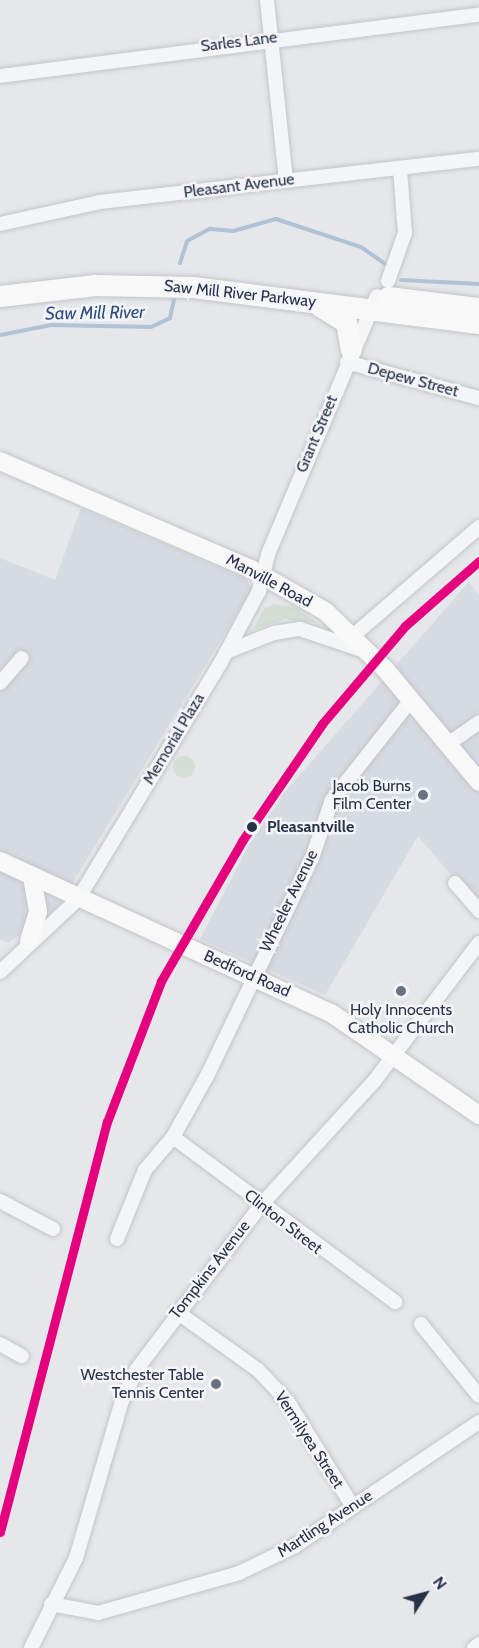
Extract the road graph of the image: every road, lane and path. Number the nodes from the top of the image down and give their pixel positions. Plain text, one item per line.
1 (267, 0) edge
2 (479, 15) edge
3 (270, 38) junction
4 (0, 76) edge
5 (479, 159) edge
6 (400, 169) junction
7 (286, 180) junction
8 (0, 224) edge
9 (160, 279) junction
10 (194, 281) junction
11 (0, 282) edge
12 (378, 295) junction
13 (0, 296) edge
14 (309, 300) junction
15 (479, 308) edge
16 (479, 323) edge
17 (349, 356) junction
18 (479, 398) edge
19 (0, 461) edge
20 (479, 527) edge
21 (263, 575) junction
22 (361, 643) junction
23 (226, 652) junction
24 (22, 657) dead end
25 (0, 683) edge
26 (411, 700) junction
27 (479, 722) edge
28 (448, 744) junction
29 (479, 782) edge
30 (0, 861) edge
31 (32, 876) junction
32 (455, 883) dead end
33 (78, 899) junction
34 (479, 911) edge
35 (29, 940) junction
36 (479, 944) edge
37 (0, 972) edge
38 (254, 975) junction
39 (394, 1056) junction
40 (479, 1115) edge
41 (173, 1137) junction
42 (0, 1201) edge
43 (261, 1205) junction
44 (53, 1229) dead end
45 (117, 1239) dead end
46 (395, 1302) dead end
47 (177, 1312) junction
48 (421, 1324) dead end
49 (0, 1344) edge
50 (22, 1356) dead end
51 (479, 1396) edge
52 (479, 1422) edge
53 (352, 1506) junction
54 (51, 1604) junction
55 (479, 1644) edge
56 (31, 1648) edge
57 (474, 1648) edge

1 - 3 street
2 - 3 street, Sarles Lane
3 - 4 street, Sarles Lane
3 - 7 street
5 - 6 street, Pleasant Avenue
6 - 7 street, Pleasant Avenue
6 - 12 street, Grant Street
7 - 8 street, Pleasant Avenue
9 - 10 highway, Saw Mill River Parkway
9 - 11 highway, Saw Mill River Parkway
9 - 13 highway, Saw Mill River Parkway
10 - 12 highway, Saw Mill River Parkway
10 - 14 highway, Saw Mill River Parkway
12 - 14 highway, Saw Mill River Parkway
12 - 15 highway, Saw Mill River Parkway
12 - 16 highway, Saw Mill River Parkway
12 - 17 street, Grant Street
14 - 17 highway
17 - 18 street, Depew Street
17 - 21 street, Grant Street
19 - 21 main road, Manville Road
20 - 22 street
21 - 22 main road, Manville Road
21 - 23 street, Memorial Plaza
22 - 23 street
22 - 26 main road, Manville Road
23 - 33 street, Memorial Plaza
24 - 25 street
26 - 28 main road, Manville Road
26 - 38 street, Wheeler Avenue
27 - 28 street
28 - 29 main road, Manville Road
30 - 31 main road, Bedford Road
31 - 33 main road, Bedford Road
31 - 35 main road
32 - 34 street
33 - 35 street, Memorial Plaza
33 - 38 main road, Bedford Road
35 - 37 street, Memorial Plaza
36 - 39 street, Tompkins Avenue
38 - 39 main road, Bedford Road
38 - 41 street, Wheeler Avenue
39 - 40 main road, Bedford Road
39 - 43 street, Tompkins Avenue
41 - 43 street, Clinton Street
41 - 45 street, Wheeler Avenue
42 - 44 street
43 - 46 street, Clinton Street
43 - 47 street, Tompkins Avenue
47 - 53 street, Vermilyea Street
47 - 54 street, Tompkins Avenue
48 - 51 street
49 - 50 street
52 - 53 street, Martling Avenue
53 - 54 street, Martling Avenue
54 - 56 street, Tompkins Avenue
55 - 57 street

